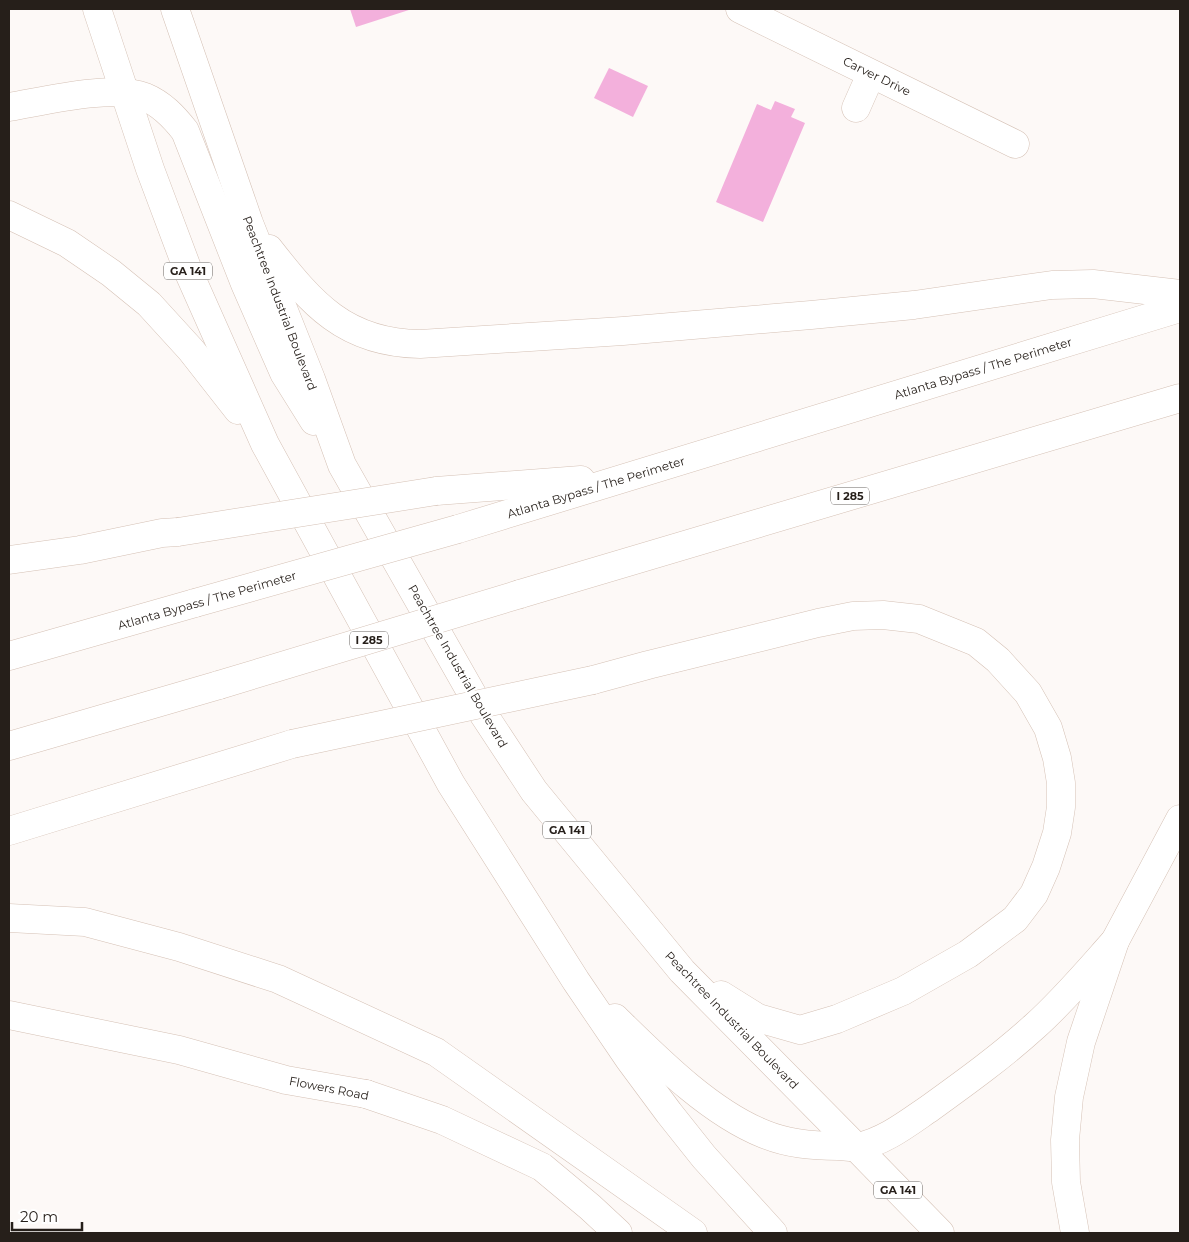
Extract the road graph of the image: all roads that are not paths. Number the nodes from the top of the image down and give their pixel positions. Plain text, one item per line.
1 (97, 9) edge
2 (175, 9) edge
3 (740, 9) edge
4 (871, 74) junction
5 (124, 92) junction
6 (9, 107) edge
7 (856, 108) dead end
8 (1015, 144) dead end
9 (9, 215) edge
10 (248, 223) junction
11 (1180, 294) edge
12 (1180, 308) edge
13 (1180, 398) edge
14 (265, 444) junction
15 (342, 465) junction
16 (630, 477) junction
17 (9, 560) edge
18 (9, 656) edge
19 (9, 746) edge
20 (1180, 819) edge
21 (9, 830) edge
22 (9, 918) edge
23 (1115, 941) junction
24 (682, 971) junction
25 (576, 981) junction
26 (9, 1015) edge
27 (856, 1147) junction
28 (618, 1233) edge
29 (693, 1233) edge
30 (773, 1233) edge
31 (940, 1233) edge
32 (1074, 1233) edge

1 - 5 main road, GA 141
2 - 10 main road, Peachtree Industrial Boulevard / GA 141
3 - 4 main road, Carver Drive
4 - 7 main road
4 - 8 main road, Carver Drive
5 - 6 main road
5 - 14 main road, GA 141
5 - 15 main road
9 - 14 main road
10 - 11 main road
10 - 15 main road, Peachtree Industrial Boulevard / GA 141
12 - 16 main road, Atlanta Bypass / The Perimeter
13 - 19 main road, I 285, bridge
14 - 25 main road, GA 141
15 - 24 main road, Peachtree Industrial Boulevard / GA 141
16 - 17 main road, bridge
16 - 18 main road, Atlanta Bypass / The Perimeter, bridge
20 - 23 main road
21 - 24 main road, bridge
22 - 29 main road
23 - 27 main road
23 - 32 main road
24 - 27 main road, Peachtree Industrial Boulevard / GA 141
25 - 27 main road
25 - 30 main road, GA 141
26 - 28 main road, Flowers Road
27 - 31 main road, Peachtree Industrial Boulevard / GA 141

